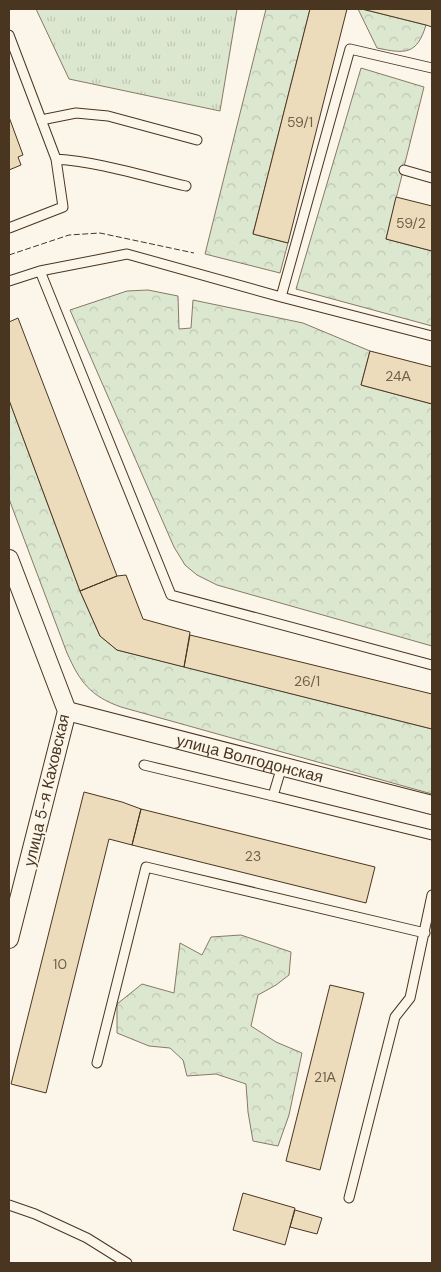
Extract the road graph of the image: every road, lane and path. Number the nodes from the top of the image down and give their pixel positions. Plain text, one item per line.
1 (9, 36) edge
2 (432, 68) edge
3 (41, 120) junction
4 (197, 140) dead end
5 (56, 160) junction
6 (404, 170) dead end
7 (432, 178) edge
8 (186, 186) dead end
9 (9, 228) edge
10 (40, 271) junction
11 (9, 281) edge
12 (282, 298) junction
13 (432, 336) edge
14 (9, 559) edge
15 (432, 665) edge
16 (67, 711) junction
17 (144, 765) dead end
18 (282, 766) junction
19 (273, 796) junction
20 (432, 805) edge
21 (432, 835) edge
22 (432, 895) edge
23 (425, 933) junction
24 (9, 939) edge
25 (97, 1063) dead end
26 (349, 1198) dead end
27 (9, 1206) edge
28 (112, 1259) edge
29 (126, 1263) edge

1 - 3 lane
2 - 12 lane
3 - 4 lane
3 - 5 lane
5 - 8 lane
5 - 9 lane
6 - 7 lane
10 - 11 lane
10 - 12 lane
10 - 15 lane
12 - 13 lane
14 - 16 street, улица 5-я Каховская
16 - 18 street, улица Волгодонская
16 - 24 street, улица 5-я Каховская
17 - 19 lane
18 - 19 lane
18 - 20 street, улица Волгодонская
19 - 21 lane
22 - 23 lane
23 - 25 lane
23 - 26 lane
27 - 28 lane
28 - 29 lane

